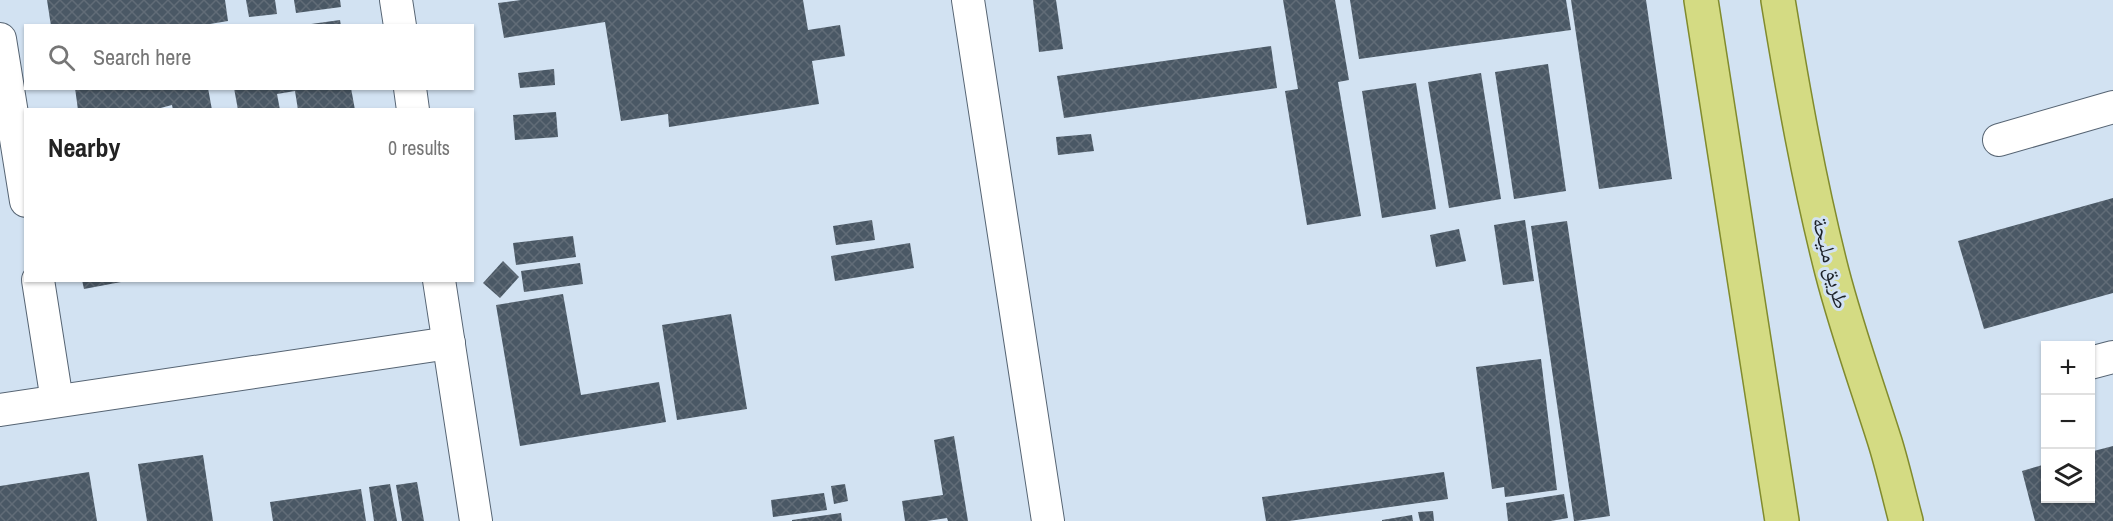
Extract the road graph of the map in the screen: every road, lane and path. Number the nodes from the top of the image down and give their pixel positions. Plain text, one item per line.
1 (396, 0) edge
2 (968, 0) edge
3 (1701, 0) edge
4 (1778, 0) edge
5 (400, 24) edge
6 (0, 39) edge
7 (410, 90) edge
8 (2113, 107) edge
9 (413, 108) edge
10 (1999, 140) dead end
11 (24, 189) edge
12 (38, 282) edge
13 (439, 282) edge
14 (449, 343) junction
15 (2113, 357) edge
16 (2095, 362) edge
17 (57, 401) junction
18 (0, 410) edge
19 (476, 521) edge
20 (1048, 521) edge
21 (1782, 521) edge
22 (1906, 521) edge

1 - 5 street
2 - 20 street
3 - 21 main road
4 - 22 main road, طريق مليحة
6 - 11 street
7 - 9 street
8 - 10 street
12 - 17 street
13 - 14 street
14 - 17 street
14 - 19 street
15 - 16 street
17 - 18 street

